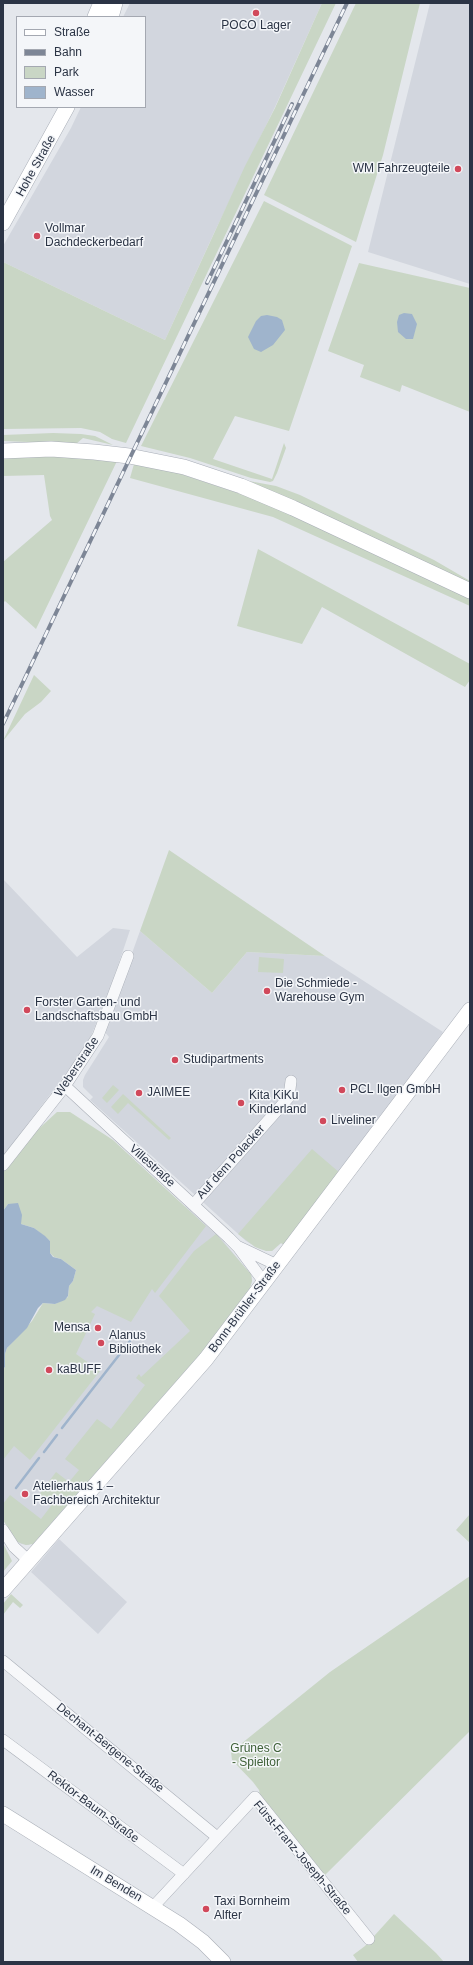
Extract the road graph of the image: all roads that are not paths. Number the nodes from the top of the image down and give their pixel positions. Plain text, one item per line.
1 (101, 3) edge
2 (115, 3) edge
3 (95, 16) edge
4 (111, 16) edge
5 (55, 108) edge
6 (66, 108) edge
7 (3, 210) edge
8 (3, 224) edge
9 (3, 450) edge
10 (470, 591) edge
11 (128, 956) dead end
12 (470, 1010) edge
13 (291, 1080) dead end
14 (66, 1086) junction
15 (3, 1165) edge
16 (194, 1204) junction
17 (238, 1247) junction
18 (277, 1265) junction
19 (264, 1282) junction
20 (3, 1530) edge
21 (29, 1561) junction
22 (3, 1590) edge
23 (3, 1661) edge
24 (3, 1740) edge
25 (3, 1814) edge
26 (216, 1837) junction
27 (184, 1874) junction
28 (153, 1907) junction
29 (369, 1939) dead end
30 (223, 1962) edge

1 - 3 street
2 - 4 street
5 - 7 street, Hohe Straße
6 - 8 street, Hohe Straße
9 - 10 street
11 - 14 street, Weberstraße
12 - 18 street, Bonn-Brühler-Straße
13 - 16 street, Auf dem Polacker
14 - 15 street, Weberstraße
14 - 16 street, Villestraße
16 - 17 street, Villestraße
17 - 18 street, Villestraße
17 - 19 street, Villestraße
18 - 19 street, Bonn-Brühler-Straße
19 - 21 street, Bonn-Brühler-Straße
20 - 21 street
21 - 22 street, Bonn-Brühler-Straße
23 - 26 street, Dechant-Bergene-Straße
24 - 27 street, Rektor-Baum-Straße
25 - 28 street, Im Benden
26 - 27 street, Fürst-Franz-Joseph-Straße
26 - 29 street, Fürst-Franz-Joseph-Straße
27 - 28 street, Fürst-Franz-Joseph-Straße
28 - 30 street, Im Benden

